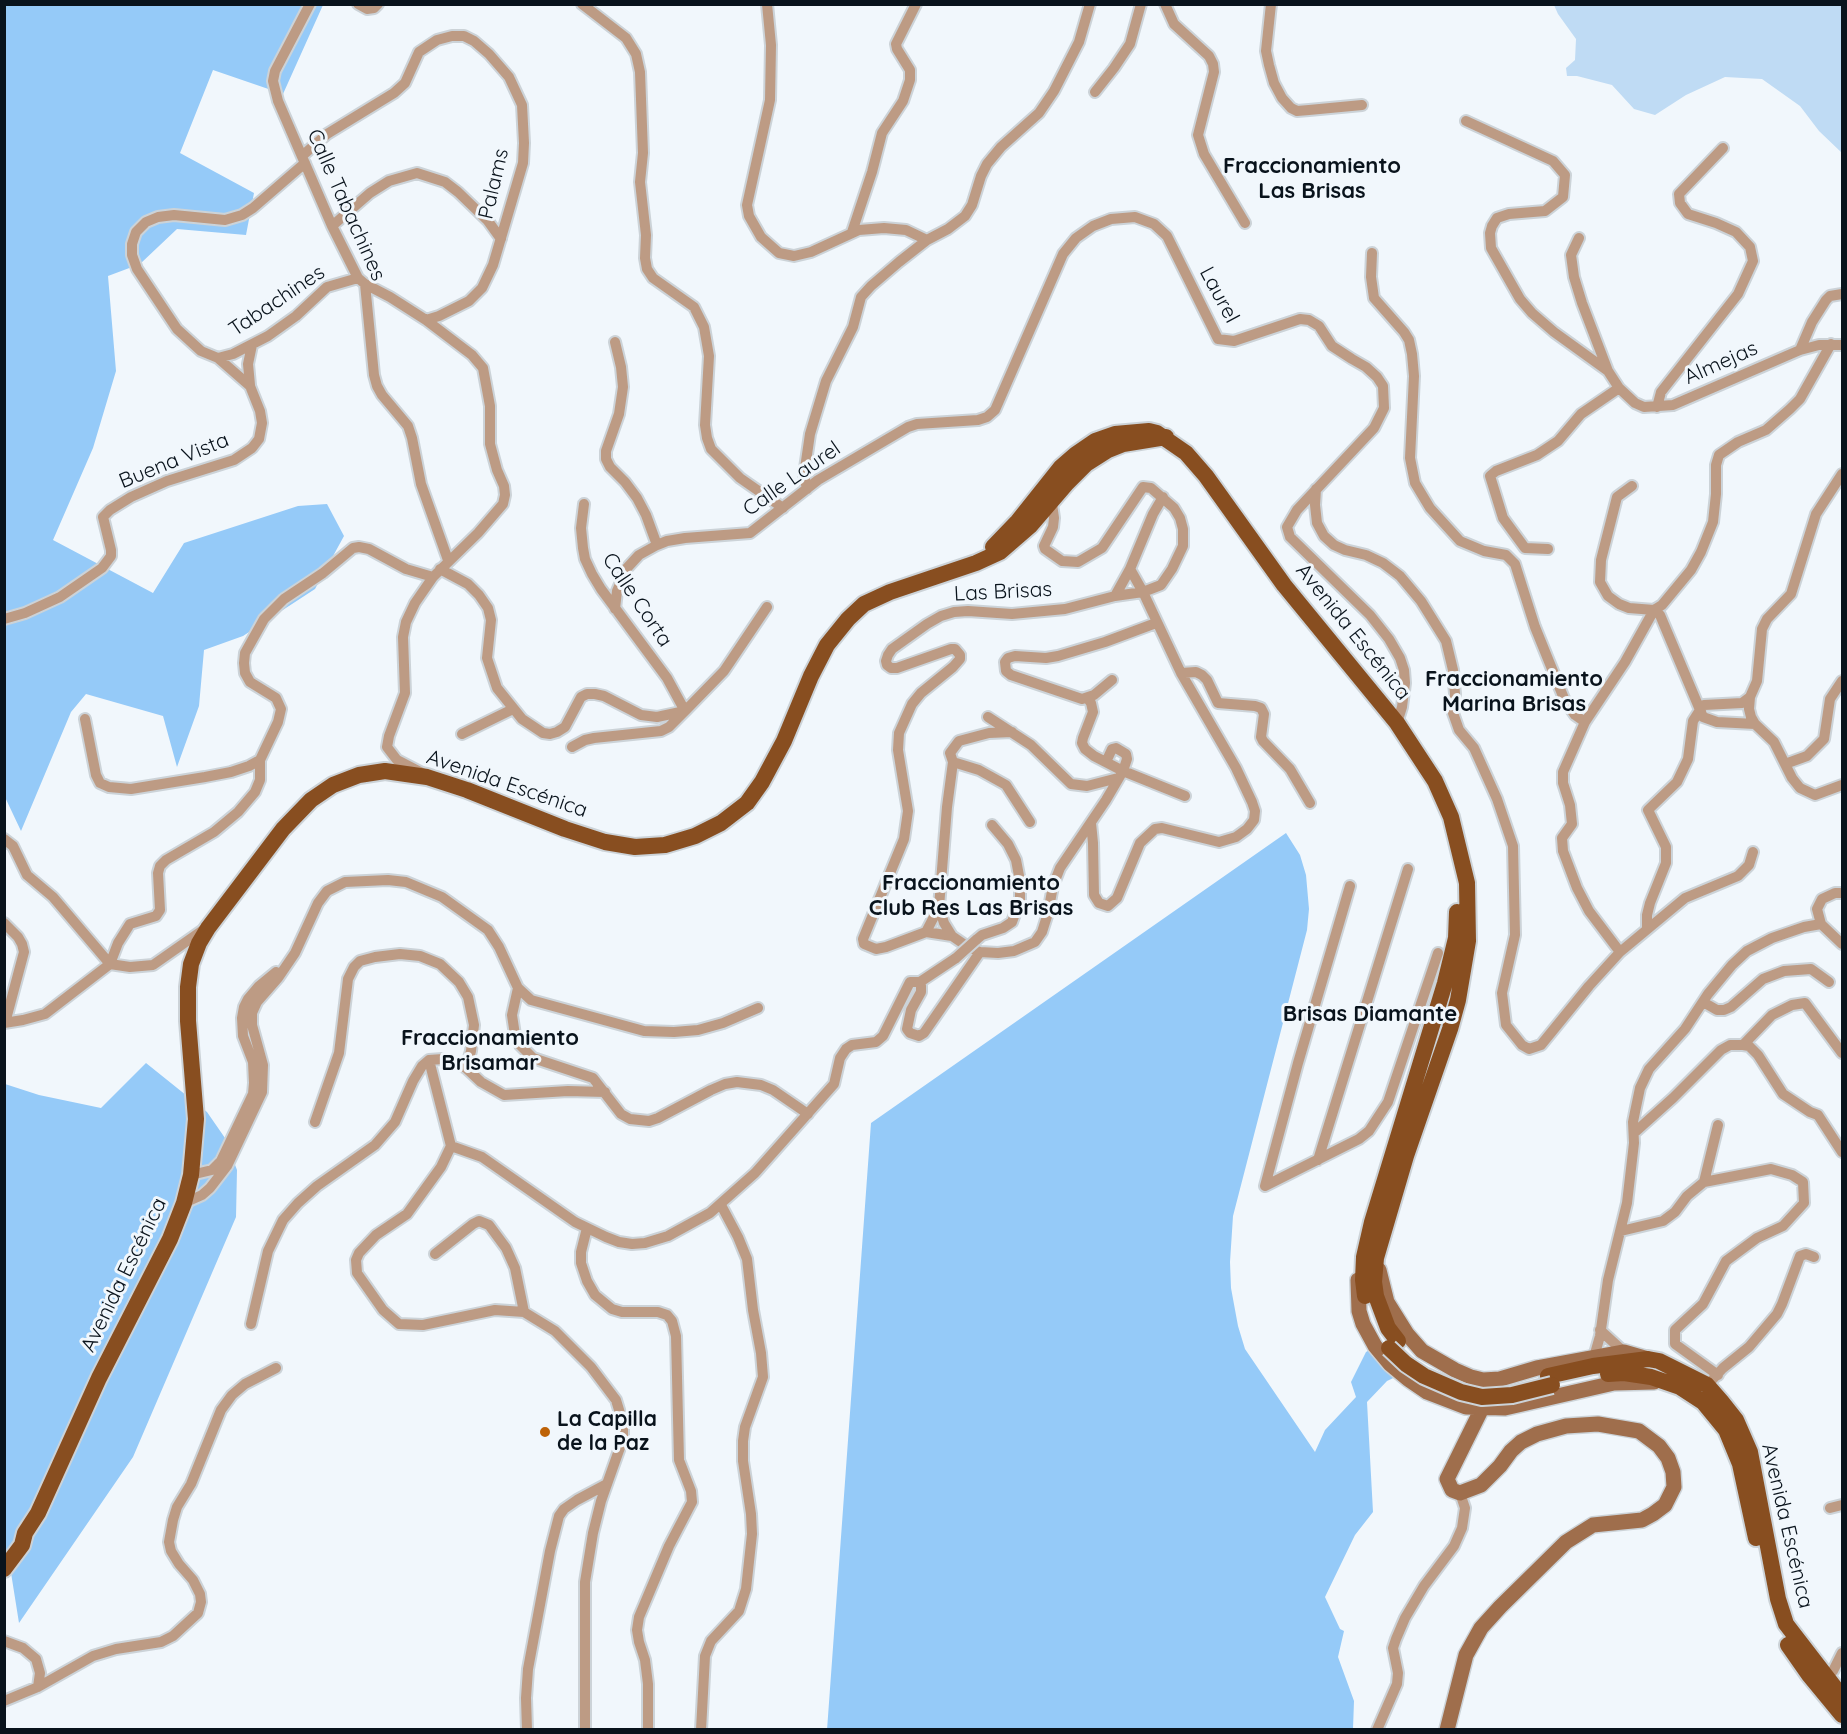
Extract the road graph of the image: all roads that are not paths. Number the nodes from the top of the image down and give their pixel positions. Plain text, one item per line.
1 (310, 4) edge
2 (358, 4) edge
3 (378, 4) edge
4 (582, 4) edge
5 (767, 4) edge
6 (916, 4) edge
7 (1090, 4) edge
8 (1141, 4) edge
9 (1165, 4) edge
10 (1271, 4) edge
11 (1095, 92) dead end
12 (1362, 105) dead end
13 (1466, 122) dead end
14 (1723, 148) dead end
15 (303, 159) junction
16 (1245, 224) dead end
17 (332, 226) junction
18 (852, 232) junction
19 (1578, 238) dead end
20 (501, 239) junction
21 (927, 240) junction
22 (1372, 253) dead end
23 (362, 281) junction
24 (1842, 294) edge
25 (426, 320) junction
26 (615, 342) dead end
27 (252, 345) junction
28 (1837, 345) edge
29 (1800, 350) junction
30 (218, 358) junction
31 (1608, 371) junction
32 (250, 386) junction
33 (1619, 388) junction
34 (1657, 407) junction
35 (987, 417) joint
36 (1842, 474) edge
37 (1632, 486) dead end
38 (807, 489) junction
39 (1316, 489) junction
40 (1050, 492) junction
41 (1163, 497) junction
42 (584, 504) dead end
43 (783, 508) junction
44 (657, 545) junction
45 (1548, 549) dead end
46 (448, 560) junction
47 (1130, 569) junction
48 (436, 573) junction
49 (1161, 585) junction
50 (1143, 592) junction
51 (1115, 596) junction
52 (767, 607) dead end
53 (615, 609) junction
54 (1653, 610) junction
55 (1152, 612) junction
56 (4, 619) edge
57 (1156, 623) junction
58 (1180, 673) junction
59 (1112, 680) dead end
60 (1842, 681) edge
61 (1750, 697) junction
62 (1088, 699) junction
63 (513, 709) junction
64 (1700, 710) junction
65 (685, 711) junction
66 (988, 717) dead end
67 (85, 719) dead end
68 (1397, 723) junction
69 (1585, 723) junction
70 (1755, 724) junction
71 (1012, 732) junction
72 (462, 734) dead end
73 (572, 747) dead end
74 (260, 760) junction
75 (954, 762) junction
76 (1106, 762) junction
77 (1785, 764) junction
78 (1121, 774) junction
79 (427, 777) junction
80 (1842, 784) edge
81 (1185, 796) dead end
82 (1310, 802) dead end
83 (1030, 822) dead end
84 (1091, 823) junction
85 (992, 825) dead end
86 (4, 839) edge
87 (1753, 852) dead end
88 (1461, 860) junction
89 (1408, 869) dead end
90 (1350, 886) dead end
91 (1842, 894) edge
92 (939, 907) junction
93 (4, 922) edge
94 (1821, 924) junction
95 (208, 927) junction
96 (1647, 928) junction
97 (926, 932) junction
98 (952, 936) junction
99 (1842, 944) edge
100 (980, 952) junction
101 (1620, 952) junction
102 (1438, 953) dead end
103 (110, 964) junction
104 (286, 966) junction
105 (920, 982) junction
106 (1829, 982) dead end
107 (518, 988) junction
108 (1458, 1000) junction
109 (1703, 1002) junction
110 (758, 1008) dead end
111 (5, 1023) edge
112 (1834, 1023) dead end
113 (1826, 1031) junction
114 (1412, 1034) junction
115 (1429, 1040) junction
116 (1743, 1045) junction
117 (1842, 1053) edge
118 (429, 1060) junction
119 (466, 1068) junction
120 (1430, 1087) junction
121 (605, 1092) junction
122 (808, 1114) junction
123 (315, 1122) dead end
124 (1718, 1125) dead end
125 (1634, 1133) junction
126 (452, 1146) junction
127 (1842, 1152) edge
128 (1318, 1160) junction
129 (191, 1175) junction
130 (1704, 1182) junction
131 (184, 1203) junction
132 (721, 1205) junction
133 (587, 1228) junction
134 (1621, 1232) junction
135 (435, 1254) dead end
136 (1370, 1257) junction
137 (1814, 1257) dead end
138 (524, 1312) junction
139 (251, 1324) dead end
140 (1600, 1330) junction
141 (1624, 1352) junction
142 (1594, 1357) junction
143 (1648, 1359) junction
144 (276, 1368) dead end
145 (1496, 1380) junction
146 (1676, 1380) junction
147 (1712, 1380) junction
148 (1550, 1381) junction
149 (1482, 1409) junction
150 (607, 1484) junction
151 (1460, 1493) junction
152 (1842, 1506) edge
153 (1830, 1508) dead end
154 (25, 1533) junction
155 (4, 1554) edge
156 (4, 1569) edge
157 (4, 1641) edge
158 (1842, 1653) edge
159 (1825, 1676) junction
160 (38, 1686) junction
161 (1842, 1697) edge
162 (4, 1701) edge
163 (1842, 1715) edge
164 (527, 1730) edge
165 (585, 1730) edge
166 (648, 1730) edge
167 (701, 1730) edge
168 (1377, 1730) edge
169 (1447, 1730) edge

1 - 15 street, Calle Tabachines
2 - 3 street
4 - 43 street
5 - 18 street
6 - 18 street
7 - 21 street
8 - 11 street
9 - 16 street
10 - 12 street
13 - 31 street
14 - 34 street
15 - 17 street, Calle Tabachines
15 - 20 street, Palams
15 - 30 street, Buena Vista
17 - 20 street
17 - 23 street, Calle Tabachines
18 - 21 street
19 - 31 street
20 - 25 street, Palams
21 - 38 street
22 - 69 street
23 - 25 street
23 - 27 street, Tabachines
23 - 46 street, Calle Tabachines
24 - 29 street
25 - 46 street
26 - 44 street
27 - 30 street, Tabachines
27 - 32 street
28 - 29 street, Almejas
28 - 54 street
29 - 34 street, Almejas
30 - 32 street, Buena Vista
31 - 33 street
32 - 56 street, Buena Vista
33 - 34 street
33 - 45 street
35 - 38 street, Calle Laurel
35 - 39 street, Laurel
36 - 61 street
37 - 54 street
38 - 43 street, Calle Laurel
39 - 68 street, Laurel
39 - 101 street
40 - 41 street
40 - 68 main road, Avenida Escénica
40 - 79 main road, Avenida Escénica
41 - 47 street
41 - 49 street
42 - 53 street, Calle Corta
43 - 44 street, Calle Laurel
44 - 53 street, Calle Laurel
46 - 48 street
47 - 50 street
47 - 51 street
48 - 63 street
48 - 74 street
48 - 79 street
49 - 50 street, Las Brisas
49 - 55 street
50 - 51 street, Las Brisas
50 - 55 street
51 - 97 street, Las Brisas
52 - 65 street
53 - 65 street, Calle Corta
54 - 64 street
54 - 69 street
55 - 57 street
57 - 58 street
57 - 62 street
58 - 82 street
58 - 84 street
59 - 62 street
60 - 77 street
61 - 64 street
61 - 70 street
62 - 76 street
63 - 65 street
63 - 72 street
64 - 70 street
64 - 96 street
65 - 73 street
66 - 71 street
67 - 74 street
68 - 88 main road, Avenida Escénica
69 - 101 street
70 - 77 street
71 - 75 street
71 - 78 street
74 - 103 street
75 - 83 street
75 - 92 street
76 - 78 street
76 - 78 street
77 - 80 street
78 - 81 street
78 - 84 street
79 - 95 main road, Avenida Escénica
84 - 100 street
85 - 105 street, bridge
86 - 103 street
87 - 96 street
88 - 108 main road, Avenida Escénica
88 - 115 main road
89 - 128 street
90 - 128 street
91 - 94 street
92 - 97 street
92 - 98 street
93 - 111 street
94 - 99 street
94 - 109 street
95 - 103 street
95 - 129 main road, Avenida Escénica
96 - 101 street
97 - 98 street, Las Brisas
98 - 100 street
100 - 105 street
102 - 114 street
103 - 111 street
104 - 107 street
104 - 129 street
104 - 131 street
105 - 122 street
106 - 109 street
107 - 110 street
107 - 121 street
108 - 115 main road
108 - 120 main road, Avenida Escénica
109 - 125 street
112 - 113 street
113 - 116 street
113 - 117 street
114 - 115 street
114 - 128 street
115 - 120 main road
115 - 136 main road
116 - 125 street
116 - 127 street
118 - 119 street
118 - 126 street
118 - 139 street
119 - 121 street
119 - 123 street
120 - 136 main road, Avenida Escénica
121 - 122 street
122 - 132 street
124 - 130 street
125 - 134 street
126 - 133 street
126 - 138 street
129 - 131 main road, Avenida Escénica
130 - 134 street
130 - 147 street
131 - 154 main road, Avenida Escénica
132 - 133 street
132 - 167 street
133 - 166 street
134 - 140 street
135 - 138 street
136 - 145 main road
136 - 148 main road, bridge
136 - 149 main road
137 - 147 street
138 - 150 street
140 - 141 street
140 - 142 street
140 - 145 street
141 - 142 main road
141 - 143 main road
142 - 145 main road
143 - 146 main road
143 - 148 main road
144 - 160 street
145 - 149 main road
146 - 147 main road, Avenida Escénica
146 - 148 main road
146 - 149 main road
146 - 163 main road
147 - 159 main road, Avenida Escénica
149 - 151 main road
150 - 164 street
150 - 165 street
151 - 168 street
151 - 169 main road
152 - 153 street
154 - 155 main road, Avenida Escénica
154 - 156 main road, Avenida Escénica
157 - 160 street
158 - 159 street
159 - 161 main road, Avenida Escénica
160 - 162 street

